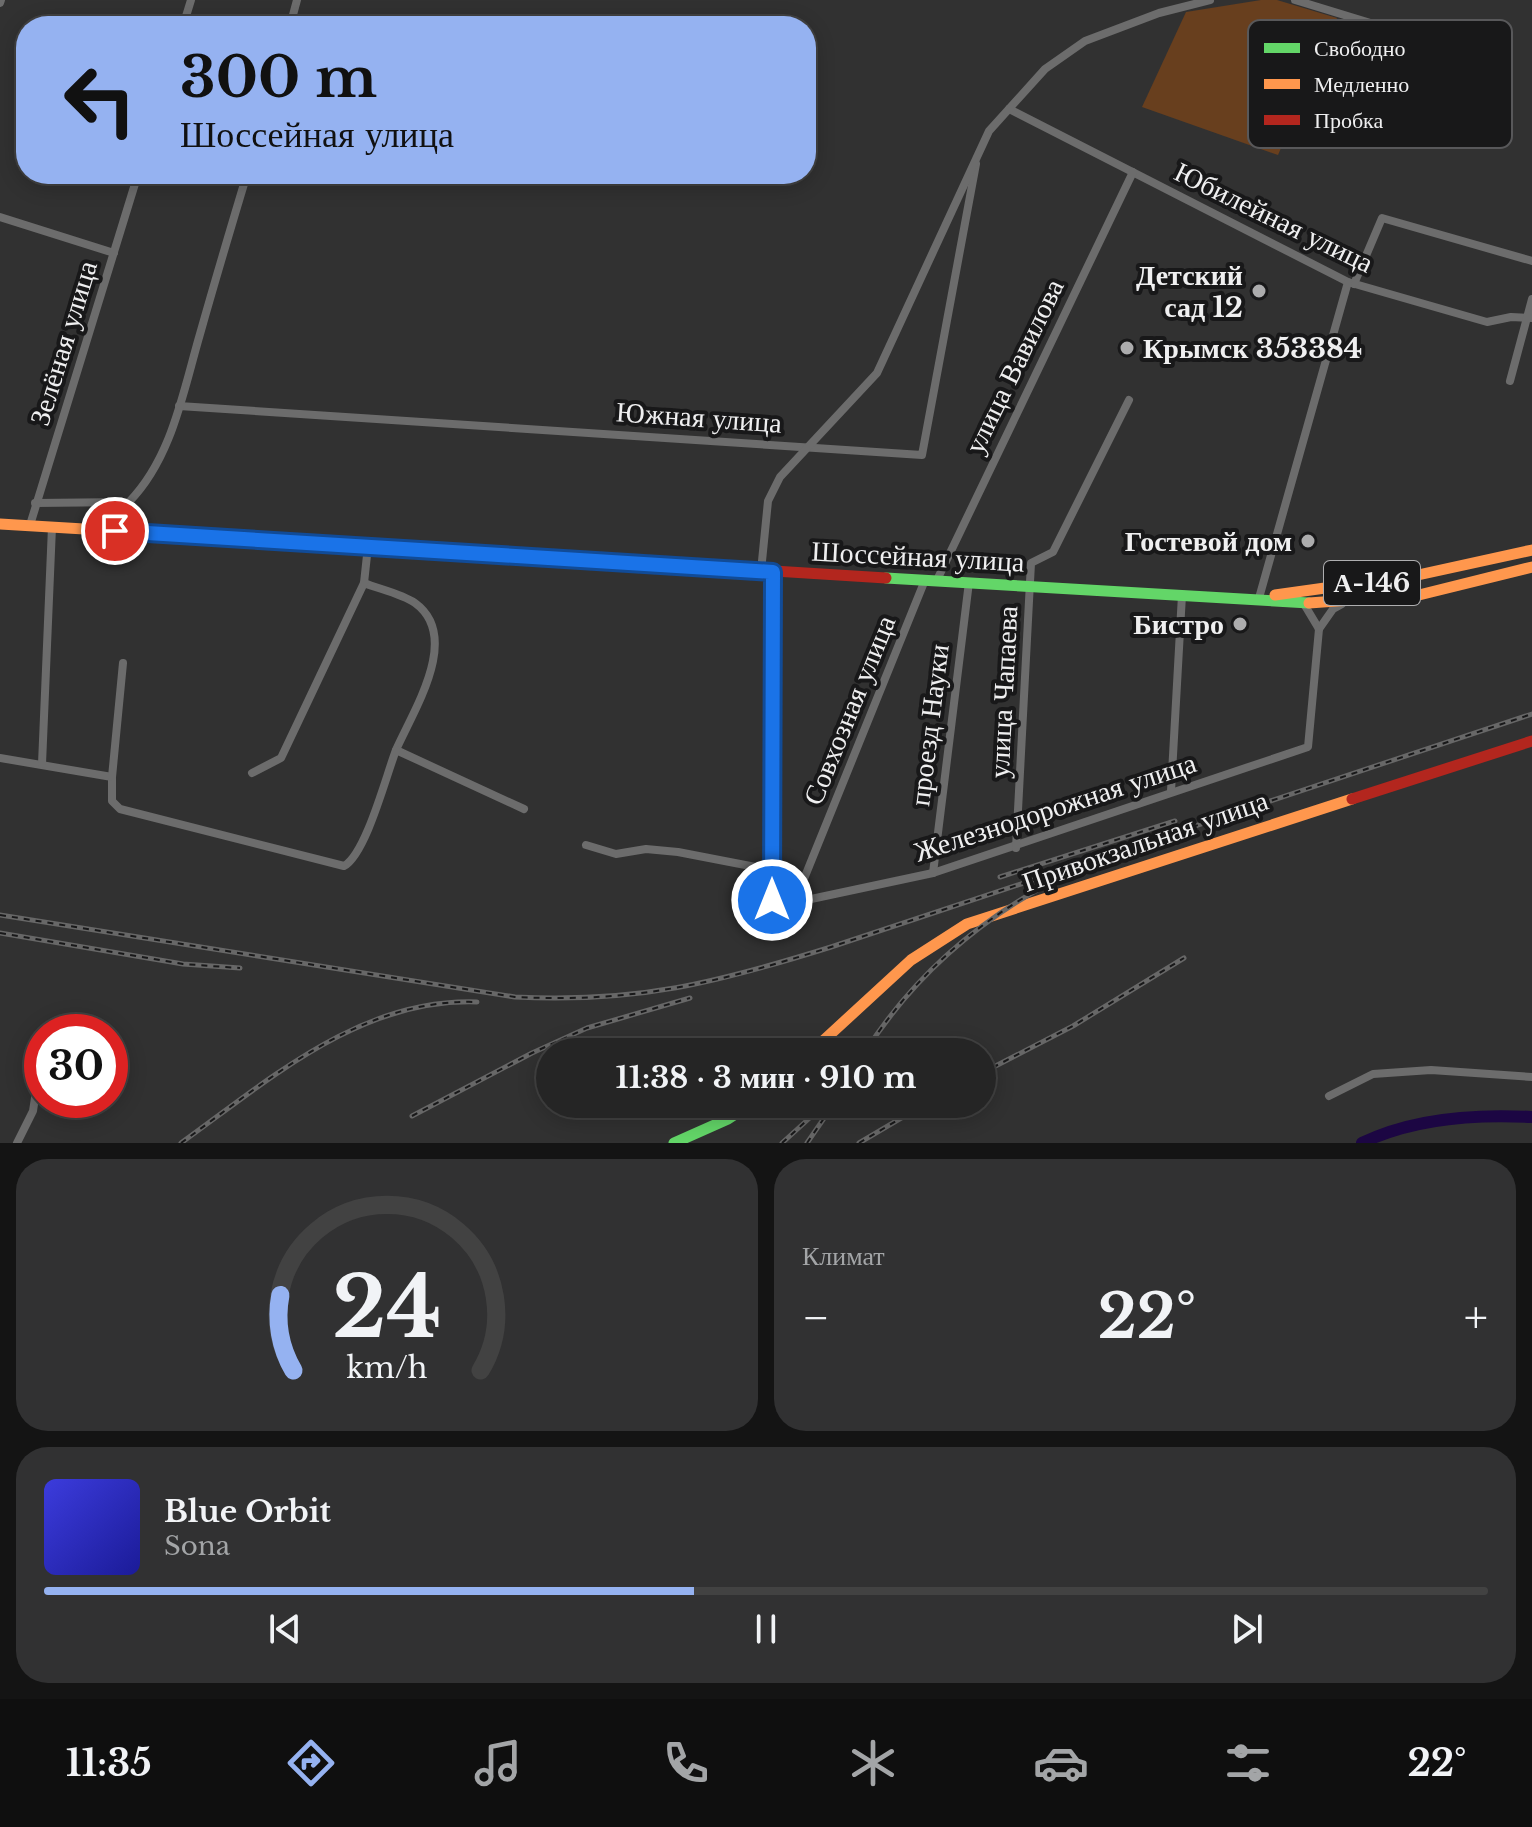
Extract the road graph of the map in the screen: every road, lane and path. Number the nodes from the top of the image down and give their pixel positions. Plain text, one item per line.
1 (1210, 0) edge
2 (1295, 0) edge
3 (1361, 20) edge
4 (1009, 109) junction
5 (976, 164) junction
6 (1133, 172) junction
7 (135, 184) edge
8 (244, 184) edge
9 (0, 217) edge
10 (114, 253) junction
11 (1532, 261) edge
12 (1351, 283) junction
13 (1532, 299) edge
14 (1529, 318) edge
15 (1510, 381) dead end
16 (1129, 400) dead end
17 (179, 406) junction
18 (807, 446) junction
19 (35, 503) junction
20 (0, 524) edge
21 (30, 525) junction
22 (52, 527) junction
23 (368, 546) junction
24 (1532, 550) edge
25 (1532, 567) edge
26 (767, 572) junction
27 (931, 580) junction
28 (969, 582) junction
29 (364, 583) junction
30 (1031, 586) junction
31 (1182, 595) junction
32 (1259, 598) junction
33 (1345, 602) junction
34 (1304, 603) junction
35 (1319, 629) junction
36 (123, 663) dead end
37 (1532, 741) edge
38 (396, 750) junction
39 (0, 758) edge
40 (42, 764) junction
41 (252, 773) dead end
42 (112, 777) junction
43 (1171, 791) junction
44 (524, 809) dead end
45 (586, 845) dead end
46 (1016, 848) junction
47 (771, 870) junction
48 (933, 873) junction
49 (795, 901) junction
50 (826, 1038) edge
51 (1532, 1077) edge
52 (1329, 1096) dead end
53 (30, 1118) edge
54 (730, 1118) edge
55 (17, 1143) edge
56 (674, 1143) edge

1 - 4 street
2 - 3 street
4 - 5 street
4 - 6 street, Юбилейная улица
5 - 18 street
5 - 18 street, Южная улица
6 - 12 street, Юбилейная улица
6 - 27 street, улица Вавилова
7 - 10 street, Зелёная улица
8 - 17 street
9 - 10 street
10 - 19 street, Зелёная улица
11 - 12 street
12 - 14 street, Юбилейная улица
12 - 32 street
13 - 14 street
14 - 15 street
16 - 30 street
17 - 18 street, Южная улица
17 - 19 street
18 - 26 street
19 - 21 street, Зелёная улица
20 - 21 main road, Шоссейная улица / А-146
21 - 22 main road, Шоссейная улица / А-146
22 - 23 main road, Шоссейная улица / А-146
22 - 40 street
23 - 26 main road, Шоссейная улица / А-146
23 - 29 street
24 - 32 main road, А-146
25 - 33 main road, А-146
26 - 27 main road, Шоссейная улица / А-146
26 - 47 street
27 - 28 main road, Шоссейная улица / А-146
27 - 49 street, Совхозная улица
28 - 30 main road, Шоссейная улица / А-146
28 - 48 street, проезд Науки
29 - 38 street
29 - 41 street
30 - 31 main road, Шоссейная улица / А-146
30 - 46 street, улица Чапаева
31 - 32 main road, Шоссейная улица / А-146
31 - 43 street
32 - 34 main road, А-146
33 - 34 main road, А-146
33 - 35 street
34 - 35 street
35 - 43 street, Железнодорожная улица
36 - 42 street
37 - 50 main road, Привокзальная улица
38 - 42 street
38 - 44 street
39 - 40 street
40 - 42 street
43 - 46 street, Железнодорожная улица
45 - 47 street
46 - 48 street, Железнодорожная улица
47 - 49 street, Железнодорожная улица
48 - 49 street, Железнодорожная улица
51 - 52 street
53 - 55 street
54 - 56 main road

